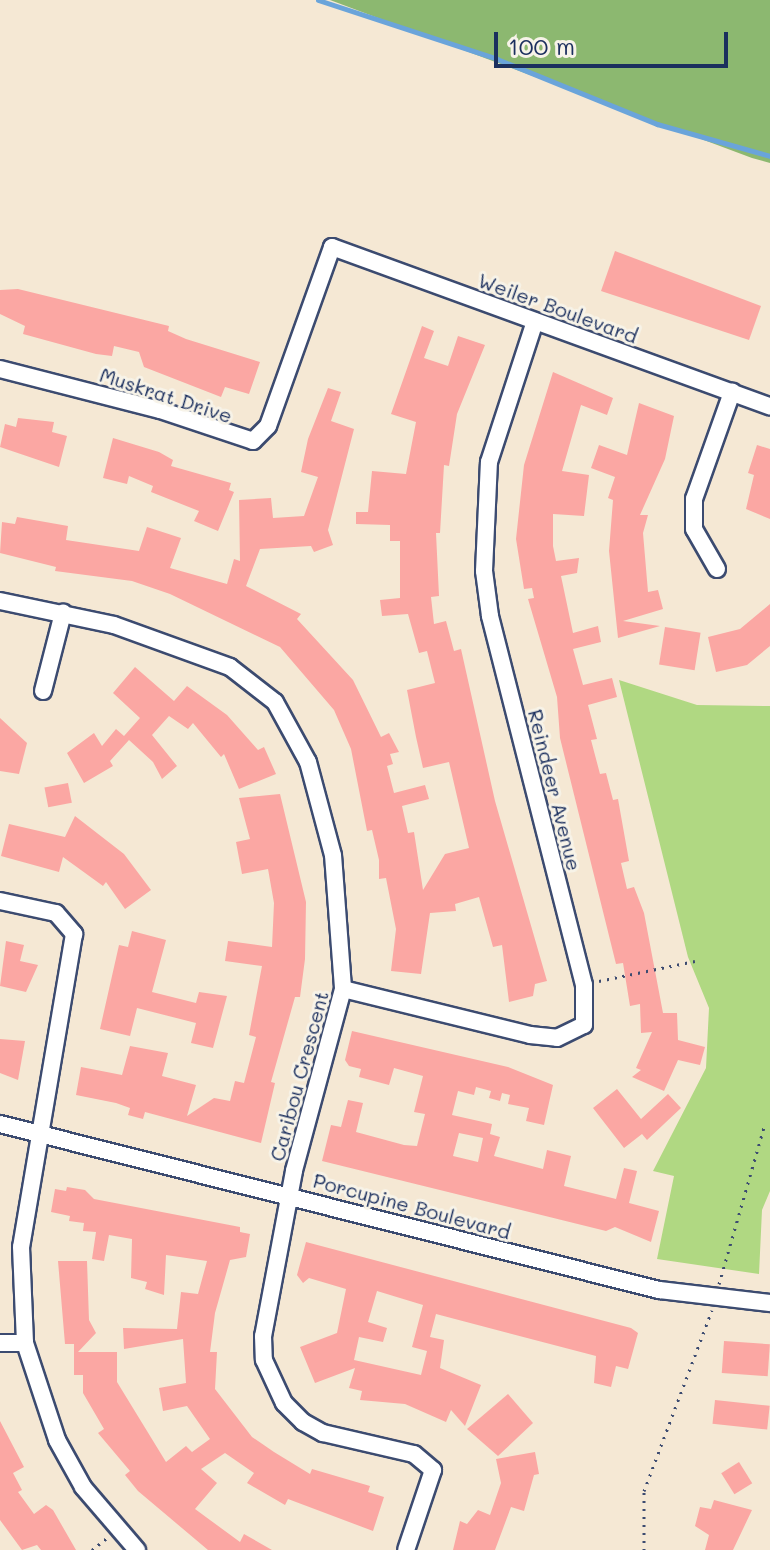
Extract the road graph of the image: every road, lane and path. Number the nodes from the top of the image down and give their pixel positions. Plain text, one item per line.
1 (332, 247) joint
2 (535, 321) junction
3 (0, 369) edge
4 (732, 392) junction
5 (770, 406) edge
6 (717, 569) dead end
7 (0, 601) edge
8 (63, 613) junction
9 (43, 691) dead end
10 (0, 901) edge
11 (695, 961) dead end
12 (583, 984) junction
13 (343, 989) junction
14 (0, 1124) edge
15 (764, 1127) dead end
16 (41, 1135) junction
17 (289, 1194) junction
18 (714, 1299) junction
19 (770, 1303) edge
20 (0, 1343) edge
21 (25, 1343) junction
22 (116, 1530) junction
23 (92, 1550) edge
24 (137, 1550) edge
25 (406, 1550) edge
26 (644, 1550) edge

1 - 2 street, Weiler Boulevard
1 - 3 street, Muskrat Drive
2 - 4 street, Weiler Boulevard
2 - 12 street, Reindeer Avenue
4 - 5 street, Weiler Boulevard
4 - 6 street
7 - 8 street, Caribou Crescent
8 - 9 street
8 - 13 street, Caribou Crescent
10 - 16 street
11 - 12 path
12 - 13 street, Reindeer Avenue
13 - 17 street, Caribou Crescent
14 - 16 street, Porcupine Boulevard
15 - 18 path
16 - 17 street, Porcupine Boulevard
16 - 21 street
17 - 18 street, Porcupine Boulevard
17 - 25 street, Caribou Crescent
18 - 19 street, Porcupine Boulevard
18 - 26 path
20 - 21 street
21 - 22 street
22 - 23 path
22 - 24 street

